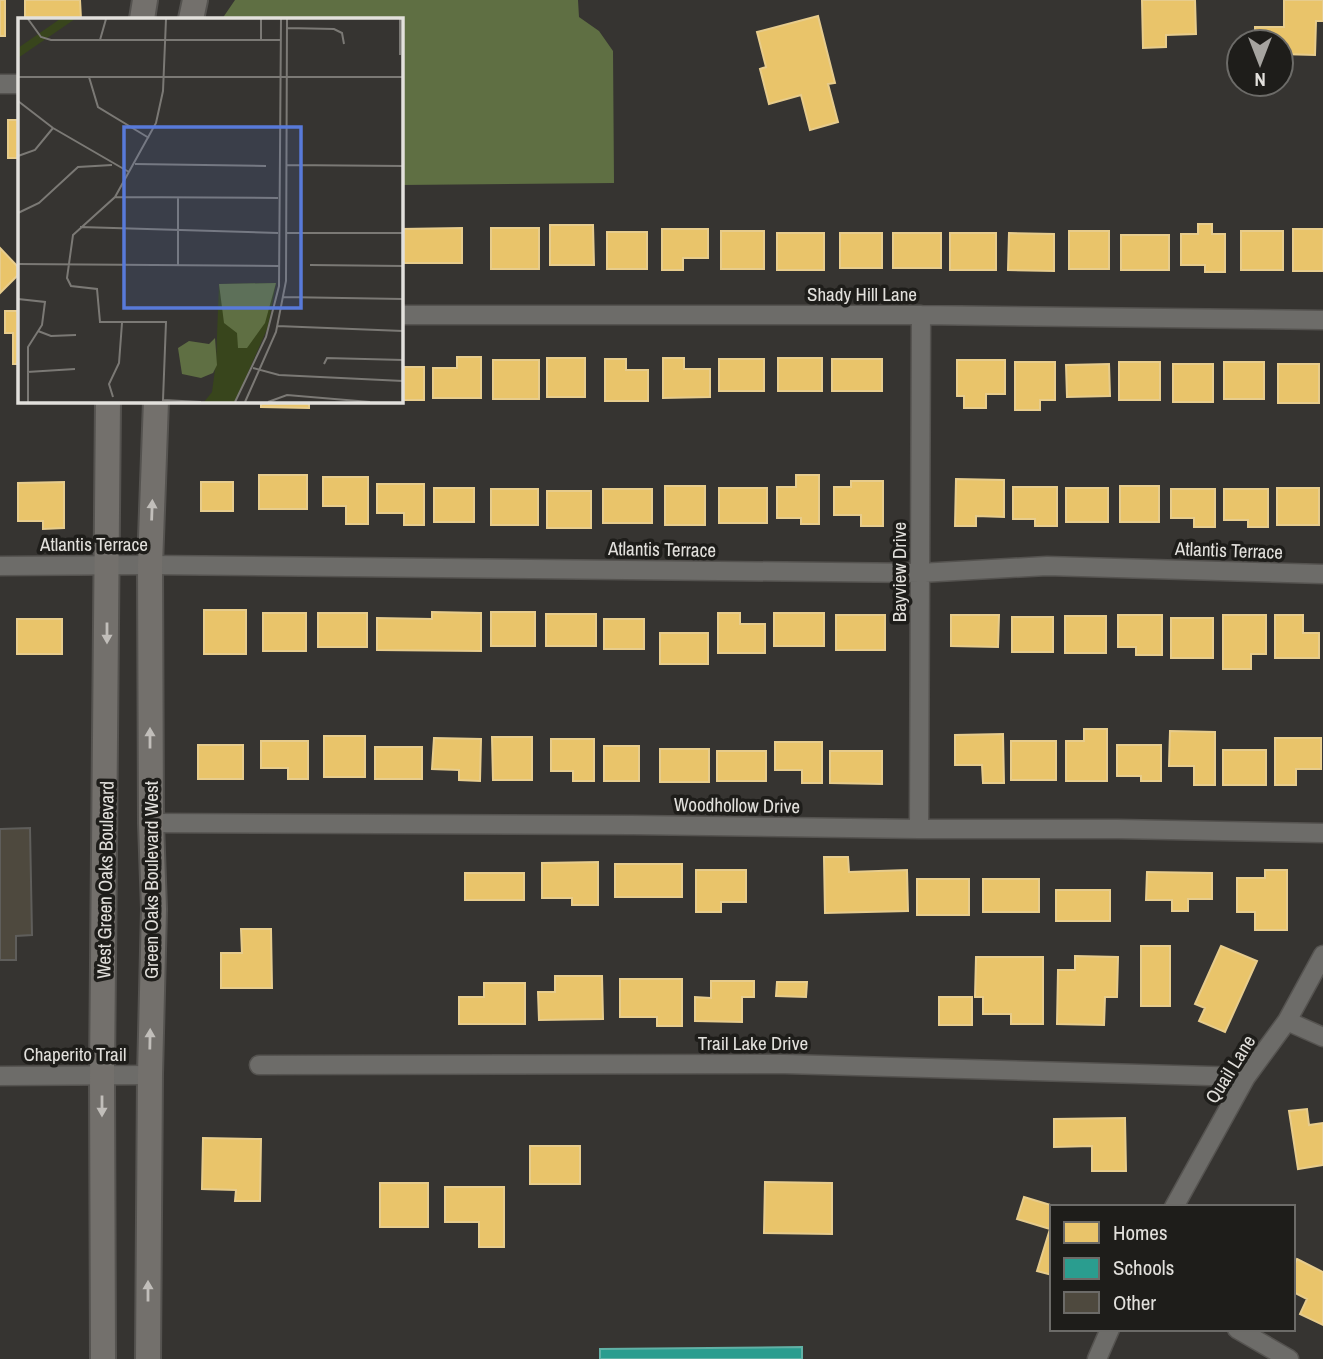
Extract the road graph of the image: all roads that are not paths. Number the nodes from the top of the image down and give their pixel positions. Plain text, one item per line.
1 (145, 0) edge
2 (195, 0) edge
3 (142, 18) edge
4 (191, 18) edge
5 (0, 84) edge
6 (18, 84) edge
7 (402, 315) edge
8 (921, 315) junction
9 (1323, 320) edge
10 (108, 402) edge
11 (156, 402) edge
12 (107, 565) junction
13 (149, 565) junction
14 (0, 566) edge
15 (919, 573) junction
16 (1323, 574) edge
17 (151, 823) junction
18 (919, 829) junction
19 (1323, 833) edge
20 (1323, 955) edge
21 (1287, 1021) junction
22 (1323, 1037) edge
23 (259, 1065) dead end
24 (102, 1075) junction
25 (149, 1075) junction
26 (0, 1076) edge
27 (1246, 1077) junction
28 (1175, 1205) edge
29 (1109, 1331) edge
30 (1240, 1331) edge
31 (103, 1359) edge
32 (148, 1359) edge
33 (1097, 1359) edge
34 (1289, 1359) edge

1 - 3 main road
2 - 4 main road
5 - 6 street
7 - 8 street, Shady Hill Lane
8 - 9 street, Shady Hill Lane
8 - 15 street, Bayview Drive
10 - 12 main road, West Green Oaks Boulevard
13 -> 11 main road, Green Oaks Boulevard West
12 - 13 street, Atlantis Terrace
12 - 14 street, Atlantis Terrace
12 -> 24 main road, West Green Oaks Boulevard
13 - 15 street, Atlantis Terrace
17 -> 13 main road, Green Oaks Boulevard West
15 - 16 street, Atlantis Terrace
15 - 18 street, Bayview Drive
17 - 18 street, Woodhollow Drive
25 -> 17 main road, Green Oaks Boulevard West
18 - 19 street, Woodhollow Drive
20 - 21 street, Quail Lane
21 - 22 street
21 - 27 street, Quail Lane
23 - 27 street, Trail Lake Drive
24 - 25 street, Chaperito Trail
24 - 26 street, Chaperito Trail
24 -> 31 main road, West Green Oaks Boulevard
32 -> 25 main road, Green Oaks Boulevard West
27 - 28 street, Quail Lane
29 - 33 street
30 - 34 street

